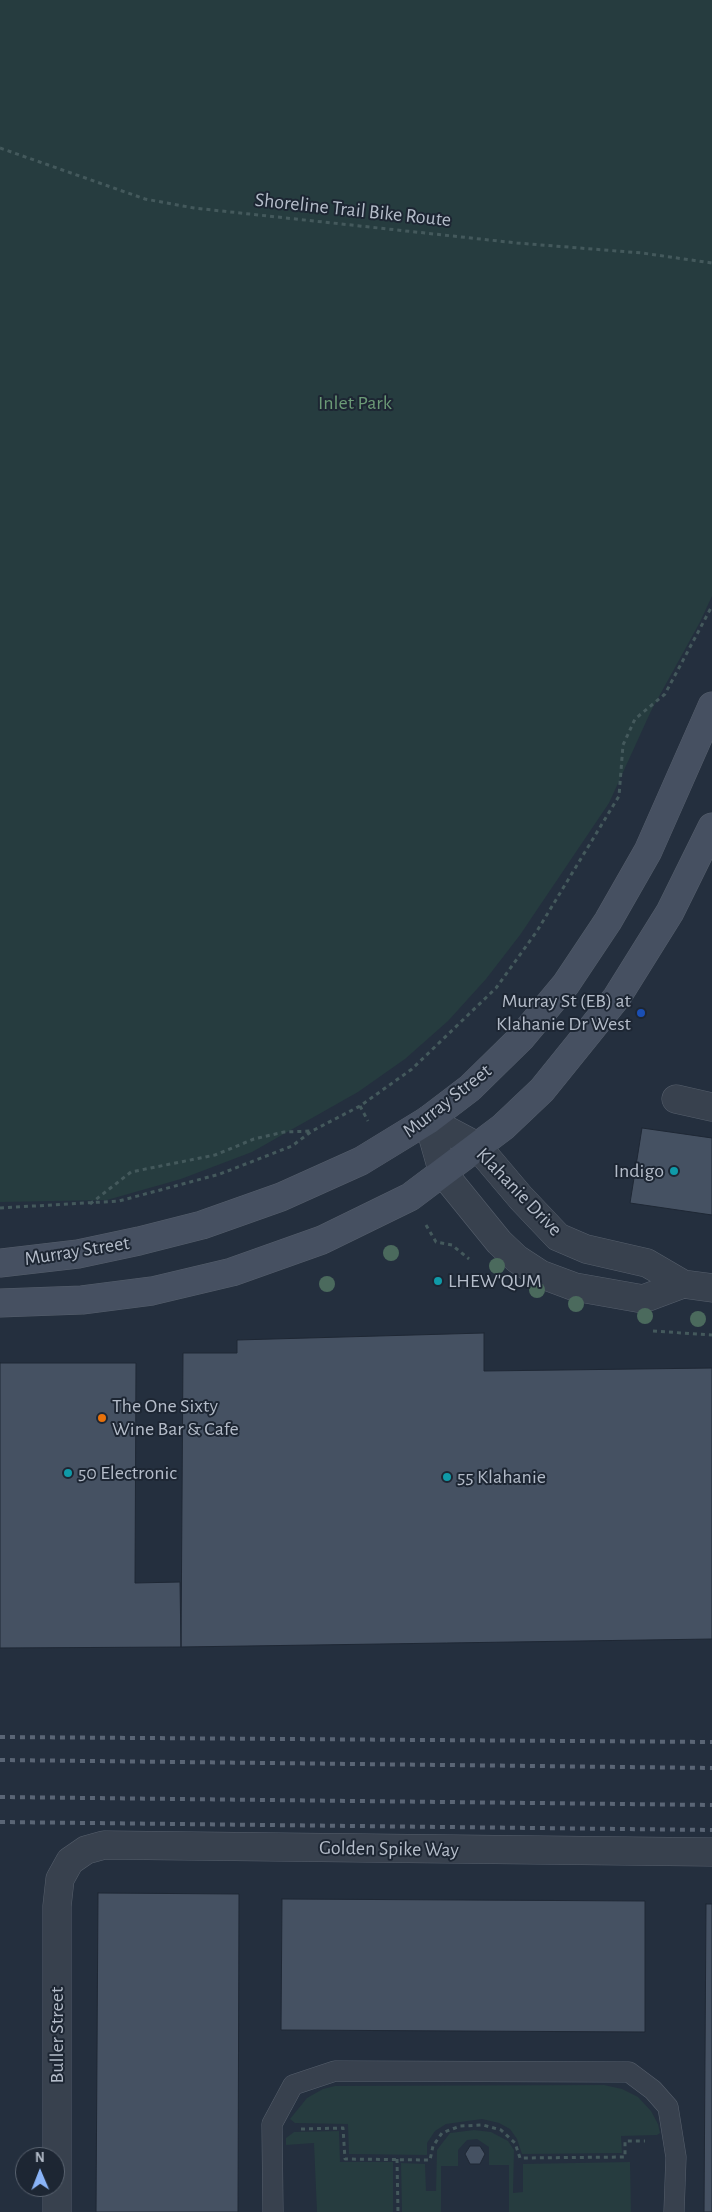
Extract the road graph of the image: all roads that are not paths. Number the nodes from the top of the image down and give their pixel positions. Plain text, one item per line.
1 (712, 706) edge
2 (712, 827) edge
3 (676, 1100) dead end
4 (712, 1107) edge
5 (428, 1120) junction
6 (478, 1146) junction
7 (443, 1172) junction
8 (0, 1263) edge
9 (683, 1284) junction
10 (712, 1288) edge
11 (0, 1303) edge
12 (712, 1852) edge
13 (70, 1861) joint
14 (57, 2212) edge
15 (273, 2212) edge
16 (674, 2212) edge

1 - 5 main road, Murray Street
2 - 6 main road
3 - 4 street
5 - 6 street, Klahanie Drive
5 - 7 street, Klahanie Drive
5 - 8 main road, Murray Street
6 - 7 main road
6 - 9 street, Klahanie Drive
7 - 9 street, Klahanie Drive
7 - 11 main road
9 - 10 street, Klahanie Drive
12 - 13 street, Golden Spike Way
13 - 14 street, Buller Street
15 - 16 lane

